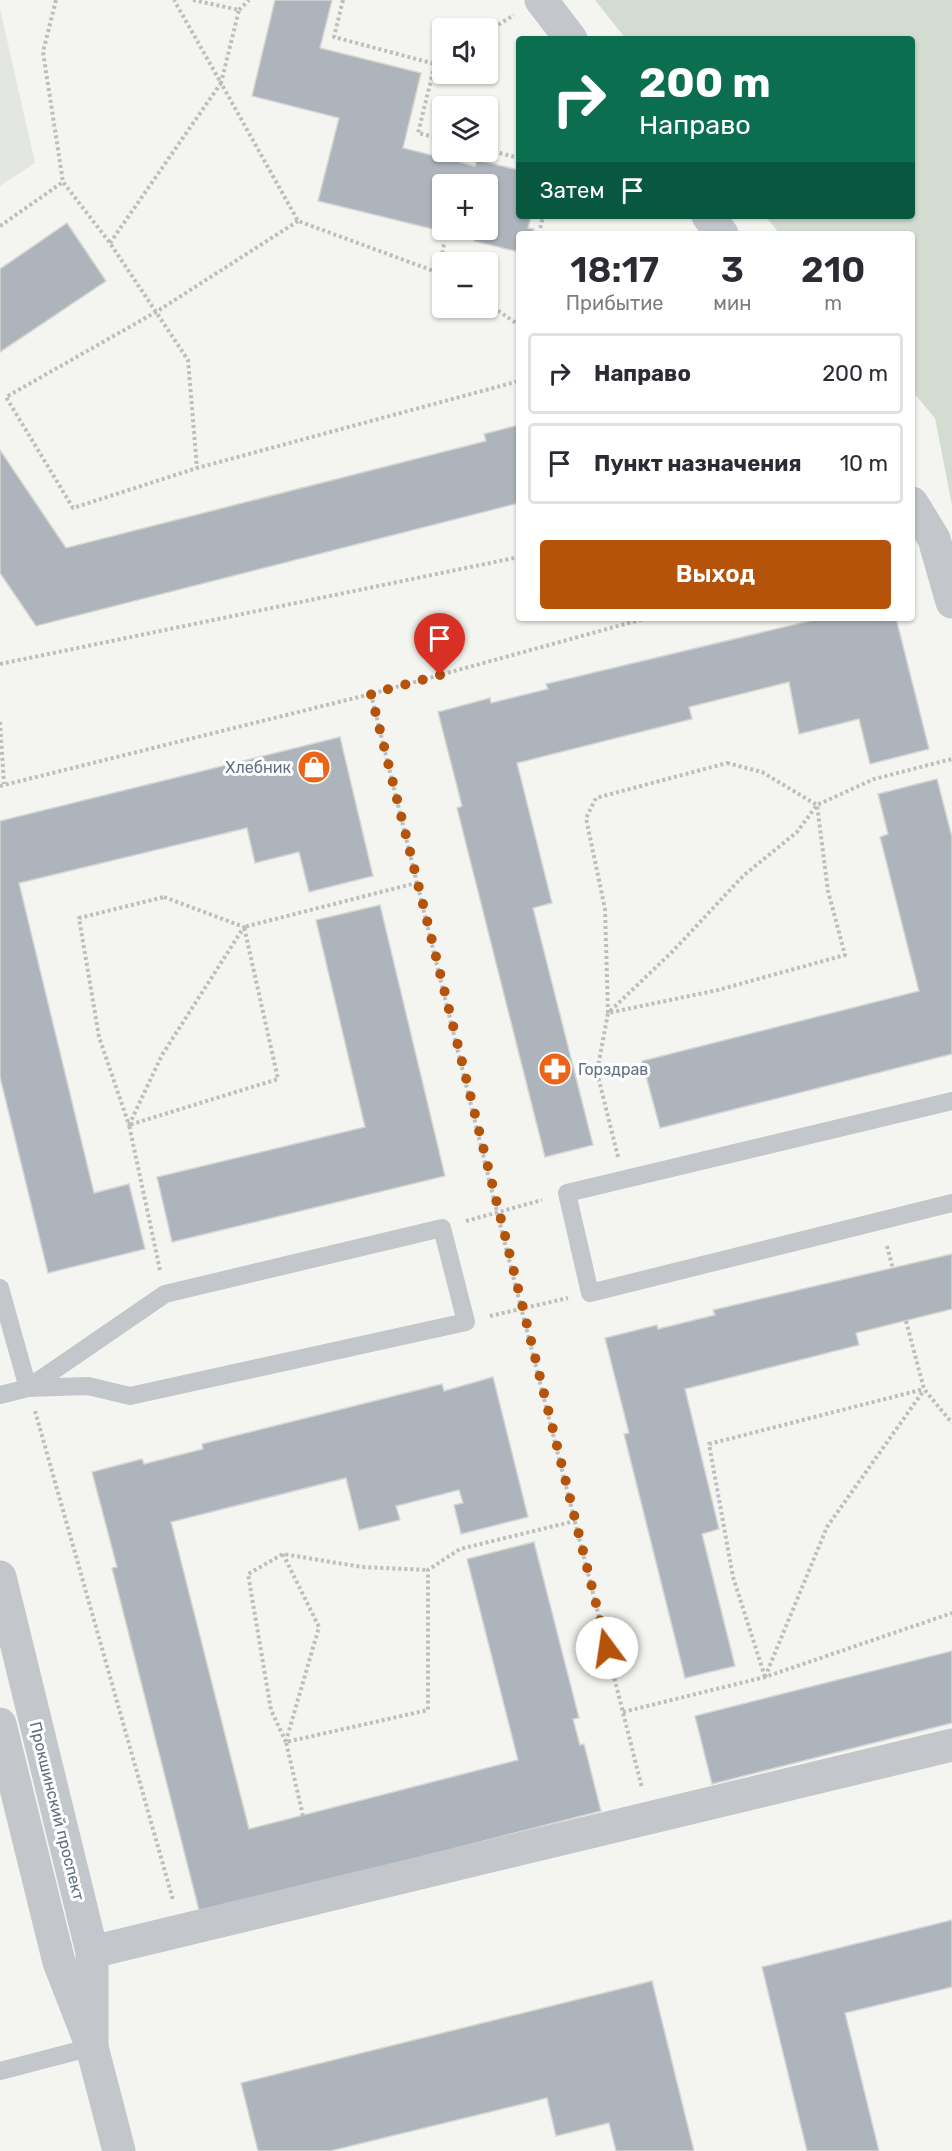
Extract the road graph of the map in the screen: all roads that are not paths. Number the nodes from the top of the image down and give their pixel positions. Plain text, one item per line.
1 (541, 0) edge
2 (569, 36) edge
3 (710, 219) edge
4 (720, 231) edge
5 (915, 508) edge
6 (952, 602) edge
7 (952, 1101) edge
8 (952, 1203) edge
9 (0, 1288) edge
10 (28, 1388) junction
11 (0, 1395) edge
12 (0, 1577) edge
13 (0, 1724) edge
14 (952, 1745) edge
15 (92, 1952) junction
16 (92, 2047) junction
17 (1, 2066) edge
18 (119, 2151) edge

1 - 2 street
3 - 4 street
5 - 6 street
7 - 8 lane
9 - 10 lane
10 - 10 lane
10 - 11 lane
12 - 15 street, Прокшинский проспект
13 - 16 street, Прокшинский проспект
14 - 15 street
15 - 16 street, Прокшинский проспект
16 - 17 lane
16 - 18 street, Прокшинский проспект

